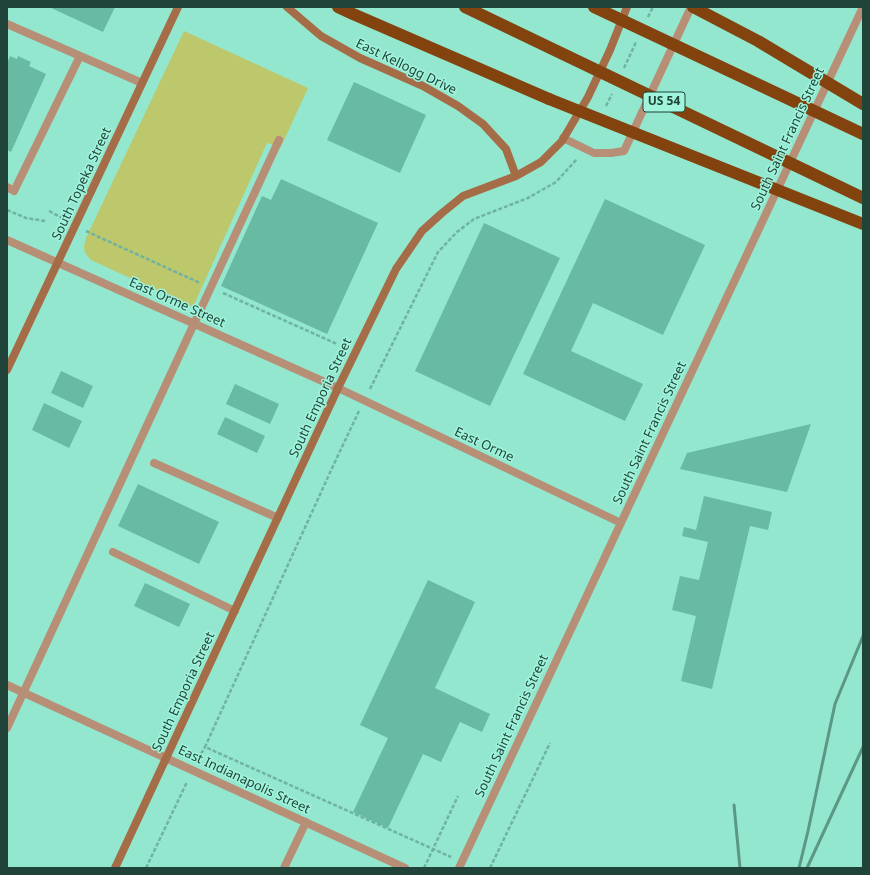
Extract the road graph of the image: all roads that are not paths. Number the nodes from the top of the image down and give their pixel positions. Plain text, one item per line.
1 (178, 7) edge
2 (287, 7) edge
3 (338, 7) edge
4 (465, 7) edge
5 (594, 7) edge
6 (627, 7) edge
7 (692, 7) edge
8 (863, 7) edge
9 (7, 24) edge
10 (80, 56) junction
11 (142, 83) junction
12 (863, 104) edge
13 (863, 134) edge
14 (563, 138) junction
15 (279, 140) dead end
16 (516, 176) junction
17 (7, 187) edge
18 (863, 198) edge
19 (863, 224) edge
20 (7, 240) edge
21 (58, 262) junction
22 (193, 324) junction
23 (7, 370) edge
24 (338, 388) junction
25 (154, 463) dead end
26 (278, 518) junction
27 (621, 523) junction
28 (113, 552) dead end
29 (235, 611) junction
30 (7, 685) edge
31 (24, 692) junction
32 (7, 728) edge
33 (167, 758) junction
34 (306, 822) junction
35 (460, 865) edge
36 (115, 868) edge
37 (284, 868) edge
38 (405, 868) edge

1 - 11 street, South Topeka Street
2 - 16 street, East Kellogg Drive
3 - 19 highway, bridge
4 - 18 highway, US 54, bridge
5 - 13 highway, bridge
6 - 14 street, South Emporia Street
7 - 12 highway, bridge
7 - 14 street
8 - 27 street, South Saint Francis Street
9 - 10 street
10 - 11 street
10 - 17 street
11 - 21 street, South Topeka Street
14 - 16 street, South Emporia Street
15 - 22 street
16 - 24 street, South Emporia Street
20 - 21 street, East Orme Street
21 - 22 street, East Orme Street
21 - 23 street, South Topeka Street
22 - 24 street, East Orme Street
22 - 31 street
24 - 26 street, South Emporia Street
24 - 27 street, East Orme
25 - 26 street
26 - 29 street, South Emporia Street
27 - 35 street, South Saint Francis Street
28 - 29 street
29 - 33 street, South Emporia Street
30 - 31 street, East Indianapolis Street
31 - 32 street
31 - 33 street, East Indianapolis Street
33 - 34 street, East Indianapolis Street
33 - 36 street, South Emporia Street
34 - 37 street
34 - 38 street, East Indianapolis Street

